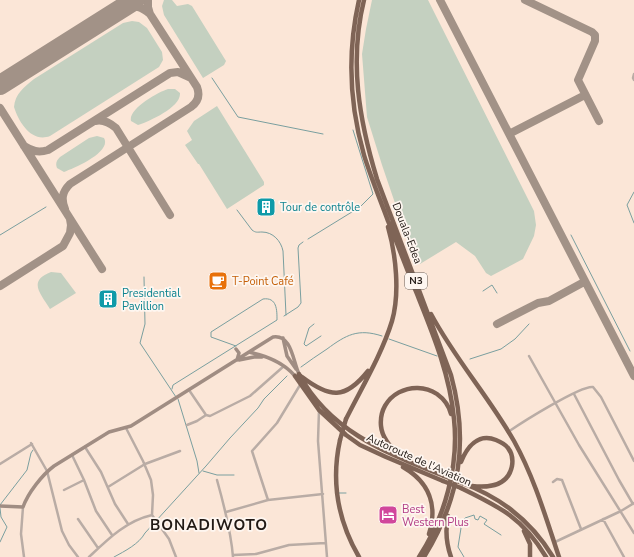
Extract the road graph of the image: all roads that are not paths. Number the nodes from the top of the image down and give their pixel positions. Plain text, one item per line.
1 (359, 0) edge
2 (364, 0) edge
3 (634, 74) edge
4 (634, 80) edge
5 (379, 196) junction
6 (424, 302) junction
7 (236, 349) dead end
8 (249, 352) junction
9 (529, 356) dead end
10 (268, 357) junction
11 (236, 361) junction
12 (374, 363) junction
13 (284, 366) junction
14 (297, 374) junction
15 (302, 383) junction
16 (189, 390) junction
17 (574, 394) junction
18 (556, 403) junction
19 (319, 410) junction
20 (206, 415) junction
21 (187, 425) dead end
22 (126, 428) junction
23 (508, 432) junction
24 (455, 440) junction
25 (85, 446) junction
26 (180, 451) dead end
27 (72, 455) junction
28 (386, 457) junction
29 (406, 461) junction
30 (634, 461) edge
31 (0, 464) edge
32 (145, 464) junction
33 (459, 465) junction
34 (47, 471) junction
35 (444, 478) junction
36 (84, 480) junction
37 (217, 480) dead end
38 (553, 482) dead end
39 (462, 485) junction
40 (472, 486) junction
41 (108, 487) junction
42 (64, 490) dead end
43 (323, 494) junction
44 (268, 500) junction
45 (452, 500) junction
46 (634, 504) edge
47 (0, 506) edge
48 (23, 507) junction
49 (620, 511) junction
50 (226, 512) junction
51 (152, 515) junction
52 (78, 519) dead end
53 (603, 519) junction
54 (519, 523) junction
55 (128, 524) junction
56 (581, 529) junction
57 (634, 533) edge
58 (112, 535) junction
59 (554, 542) junction
60 (325, 543) junction
61 (98, 548) junction
62 (233, 556) edge
63 (24, 557) edge
64 (78, 557) edge
65 (89, 557) edge
66 (176, 557) edge
67 (327, 557) edge
68 (359, 557) edge
69 (418, 557) edge
70 (424, 557) edge
71 (451, 557) edge
72 (530, 557) edge
73 (546, 557) edge
74 (553, 557) edge
75 (559, 557) edge
76 (624, 557) edge

1 - 5 highway, Douala-Edea / N3
2 - 6 highway, Douala-Edea / N3
3 - 4 street
5 - 12 highway
5 - 24 highway, Douala-Edea / N3
6 - 23 highway
6 - 33 highway, Douala-Edea / N3
7 - 11 street
8 - 10 street, Autoroute de l'Aviation
8 - 11 street
8 - 14 street
9 - 18 street
10 - 11 street
10 - 13 street, Autoroute de l'Aviation
11 - 16 street
12 - 14 highway
12 - 68 highway, bridge
13 - 14 street, Autoroute de l'Aviation
13 - 20 street
14 - 15 highway, Autoroute de l'Aviation
15 - 19 highway, Autoroute de l'Aviation
15 - 29 highway, Autoroute de l'Aviation
15 - 44 street
16 - 20 street
16 - 22 street
17 - 18 street
17 - 30 street
17 - 46 street
18 - 23 street
18 - 49 street
19 - 28 highway, Autoroute de l'Aviation
19 - 43 street
20 - 21 street
22 - 25 street
22 - 32 street
23 - 59 highway
24 - 29 highway
24 - 69 highway, Douala-Edea / N3
25 - 27 street
25 - 41 street
26 - 32 street
27 - 34 street
27 - 36 street
28 - 35 highway, Autoroute de l'Aviation
28 - 69 highway
29 - 35 highway, Autoroute de l'Aviation
31 - 34 street
32 - 41 street
32 - 51 street
33 - 40 highway
33 - 45 highway, Douala-Edea / N3
34 - 48 street
34 - 64 street
35 - 39 highway, Autoroute de l'Aviation, bridge
36 - 42 street
36 - 58 street
37 - 50 street
38 - 56 street
39 - 40 highway, Autoroute de l'Aviation
39 - 54 highway, Autoroute de l'Aviation
40 - 74 highway, Autoroute de l'Aviation
41 - 55 street
43 - 44 street
43 - 60 street
44 - 50 street
45 - 70 highway, Douala-Edea / N3
45 - 71 highway
46 - 49 street
47 - 48 street
48 - 63 street
49 - 53 street
49 - 57 street
50 - 62 street
51 - 55 street
51 - 66 street
52 - 61 street
53 - 56 street
53 - 76 street
54 - 72 highway
54 - 73 highway, Autoroute de l'Aviation
55 - 58 street
56 - 59 street
58 - 61 street
59 - 75 highway
60 - 62 street
60 - 67 street
61 - 65 street

